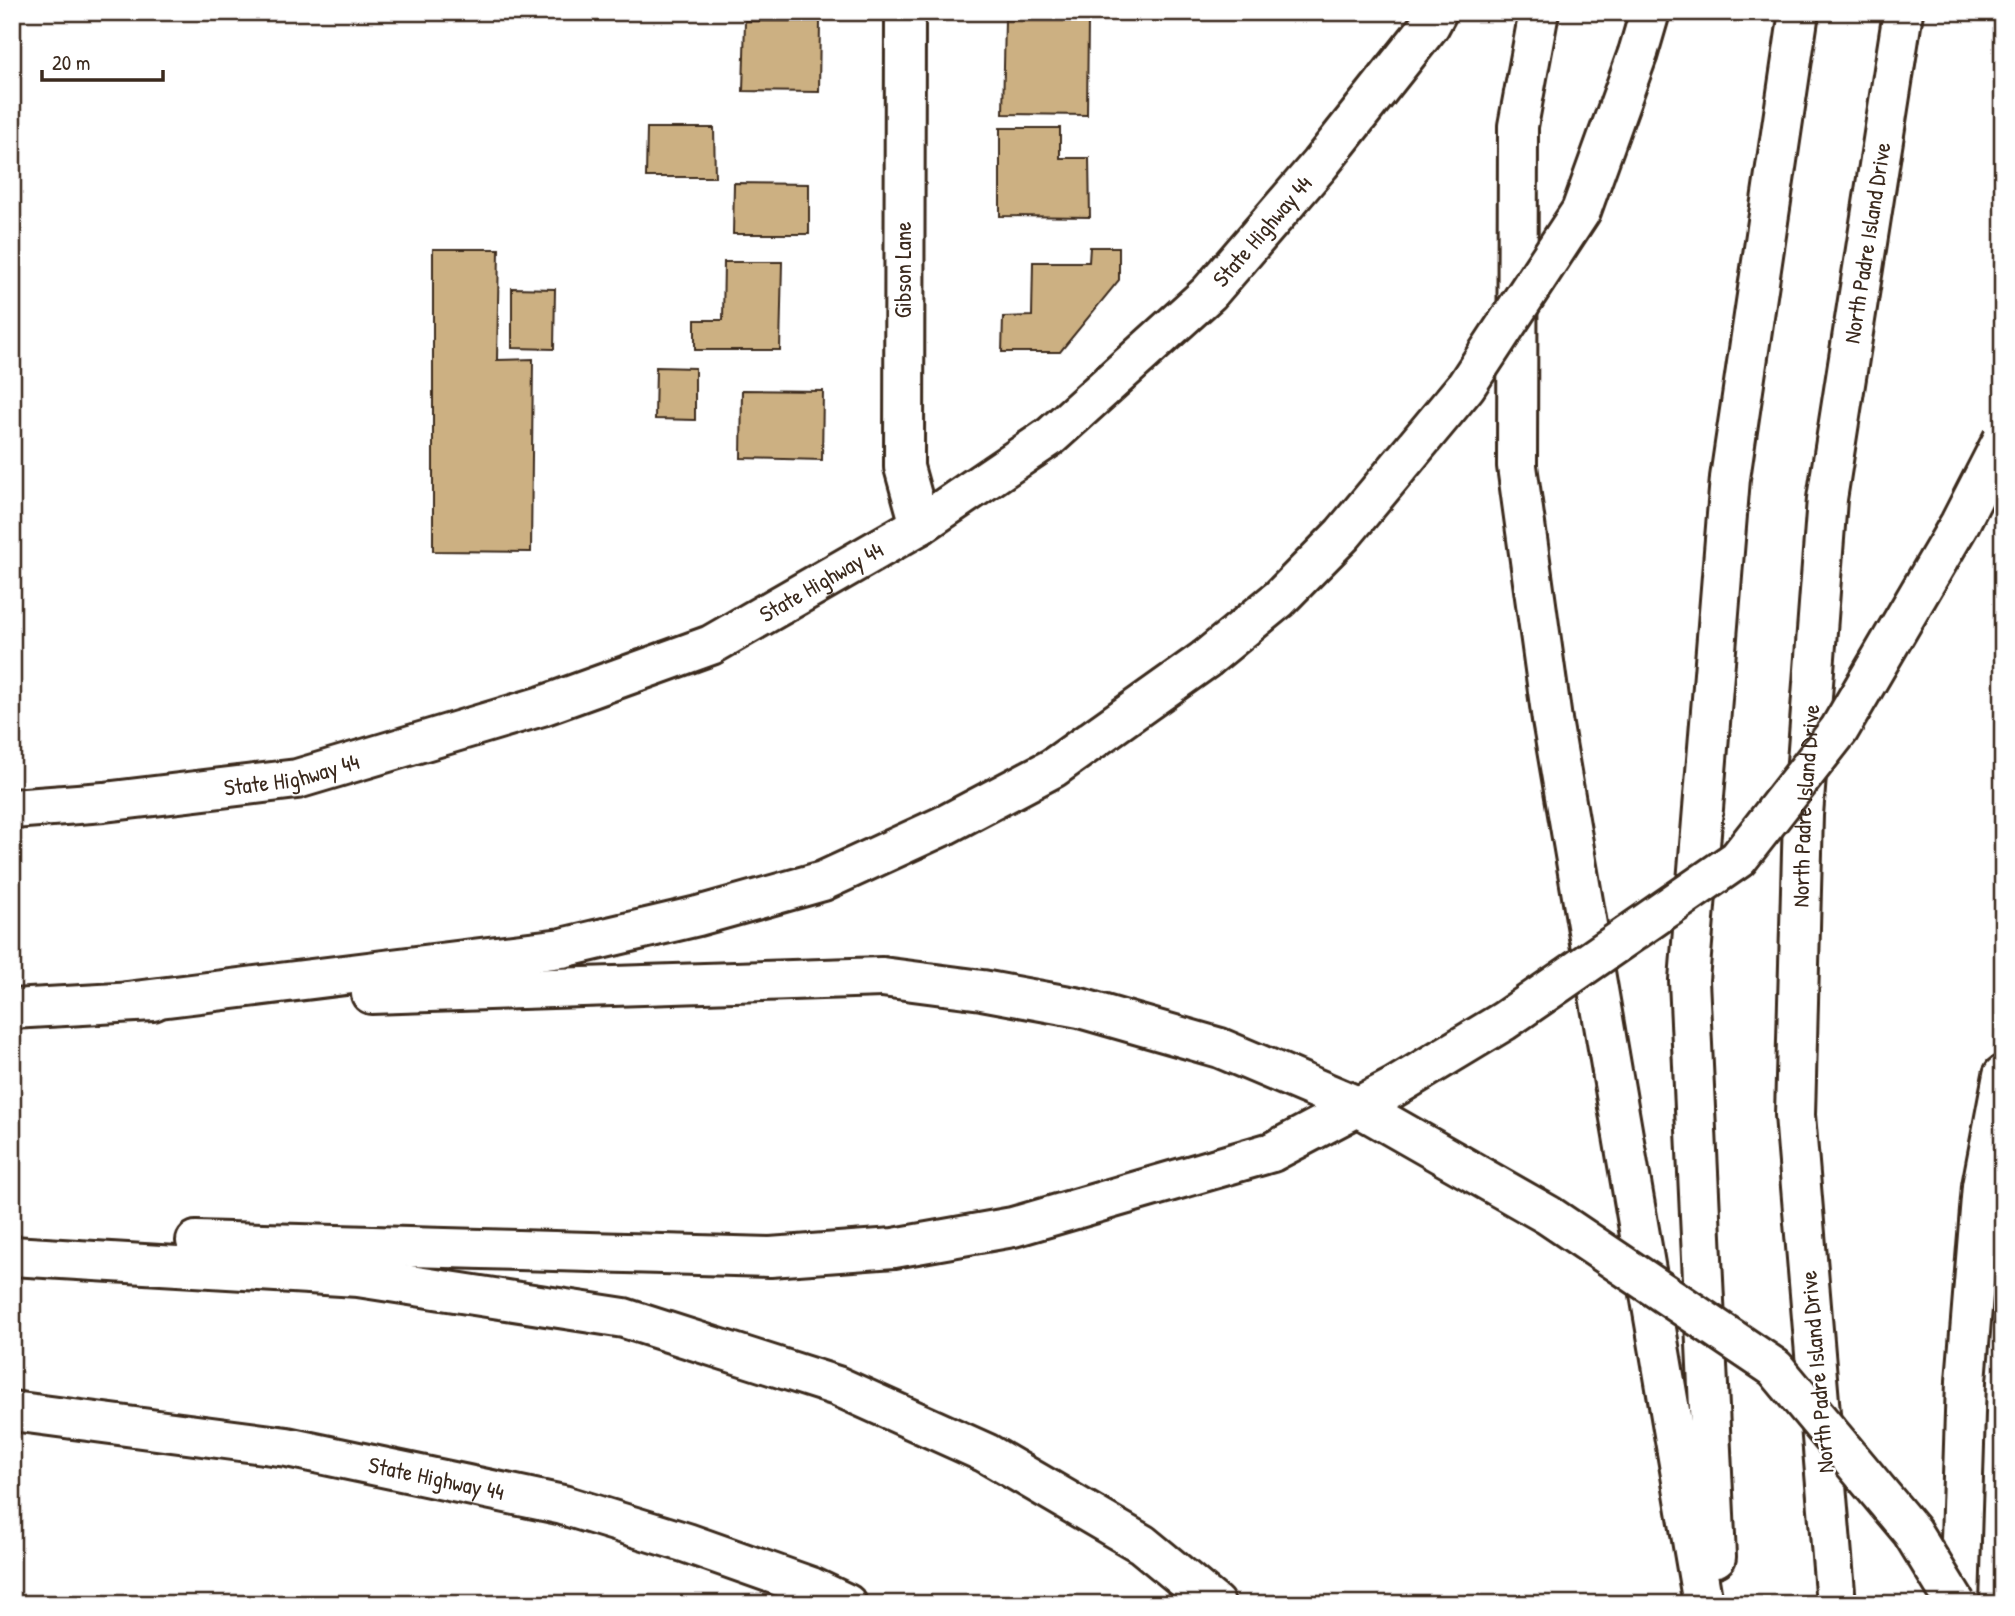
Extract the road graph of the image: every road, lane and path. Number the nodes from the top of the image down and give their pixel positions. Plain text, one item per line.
1 (905, 12) edge
2 (1437, 12) edge
3 (1539, 12) edge
4 (1650, 12) edge
5 (1799, 12) edge
6 (1903, 12) edge
7 (2003, 439) edge
8 (920, 525) junction
9 (12, 809) edge
10 (127, 1002) junction
11 (12, 1009) edge
12 (2003, 1075) edge
13 (12, 1235) edge
14 (12, 1256) edge
15 (12, 1411) edge
16 (847, 1604) edge
17 (1215, 1604) edge
18 (1703, 1604) edge
19 (1718, 1604) edge
20 (1836, 1604) edge
21 (1958, 1604) edge

1 - 8 main road, Gibson Lane
2 - 8 main road, State Highway 44
3 - 18 main road
4 - 10 main road, bridge
5 - 19 main road
6 - 20 main road, North Padre Island Drive
7 - 13 main road, bridge
8 - 9 main road, State Highway 44
10 - 11 main road
10 - 21 main road, bridge
12 - 21 main road
14 - 17 main road
15 - 16 main road, State Highway 44

